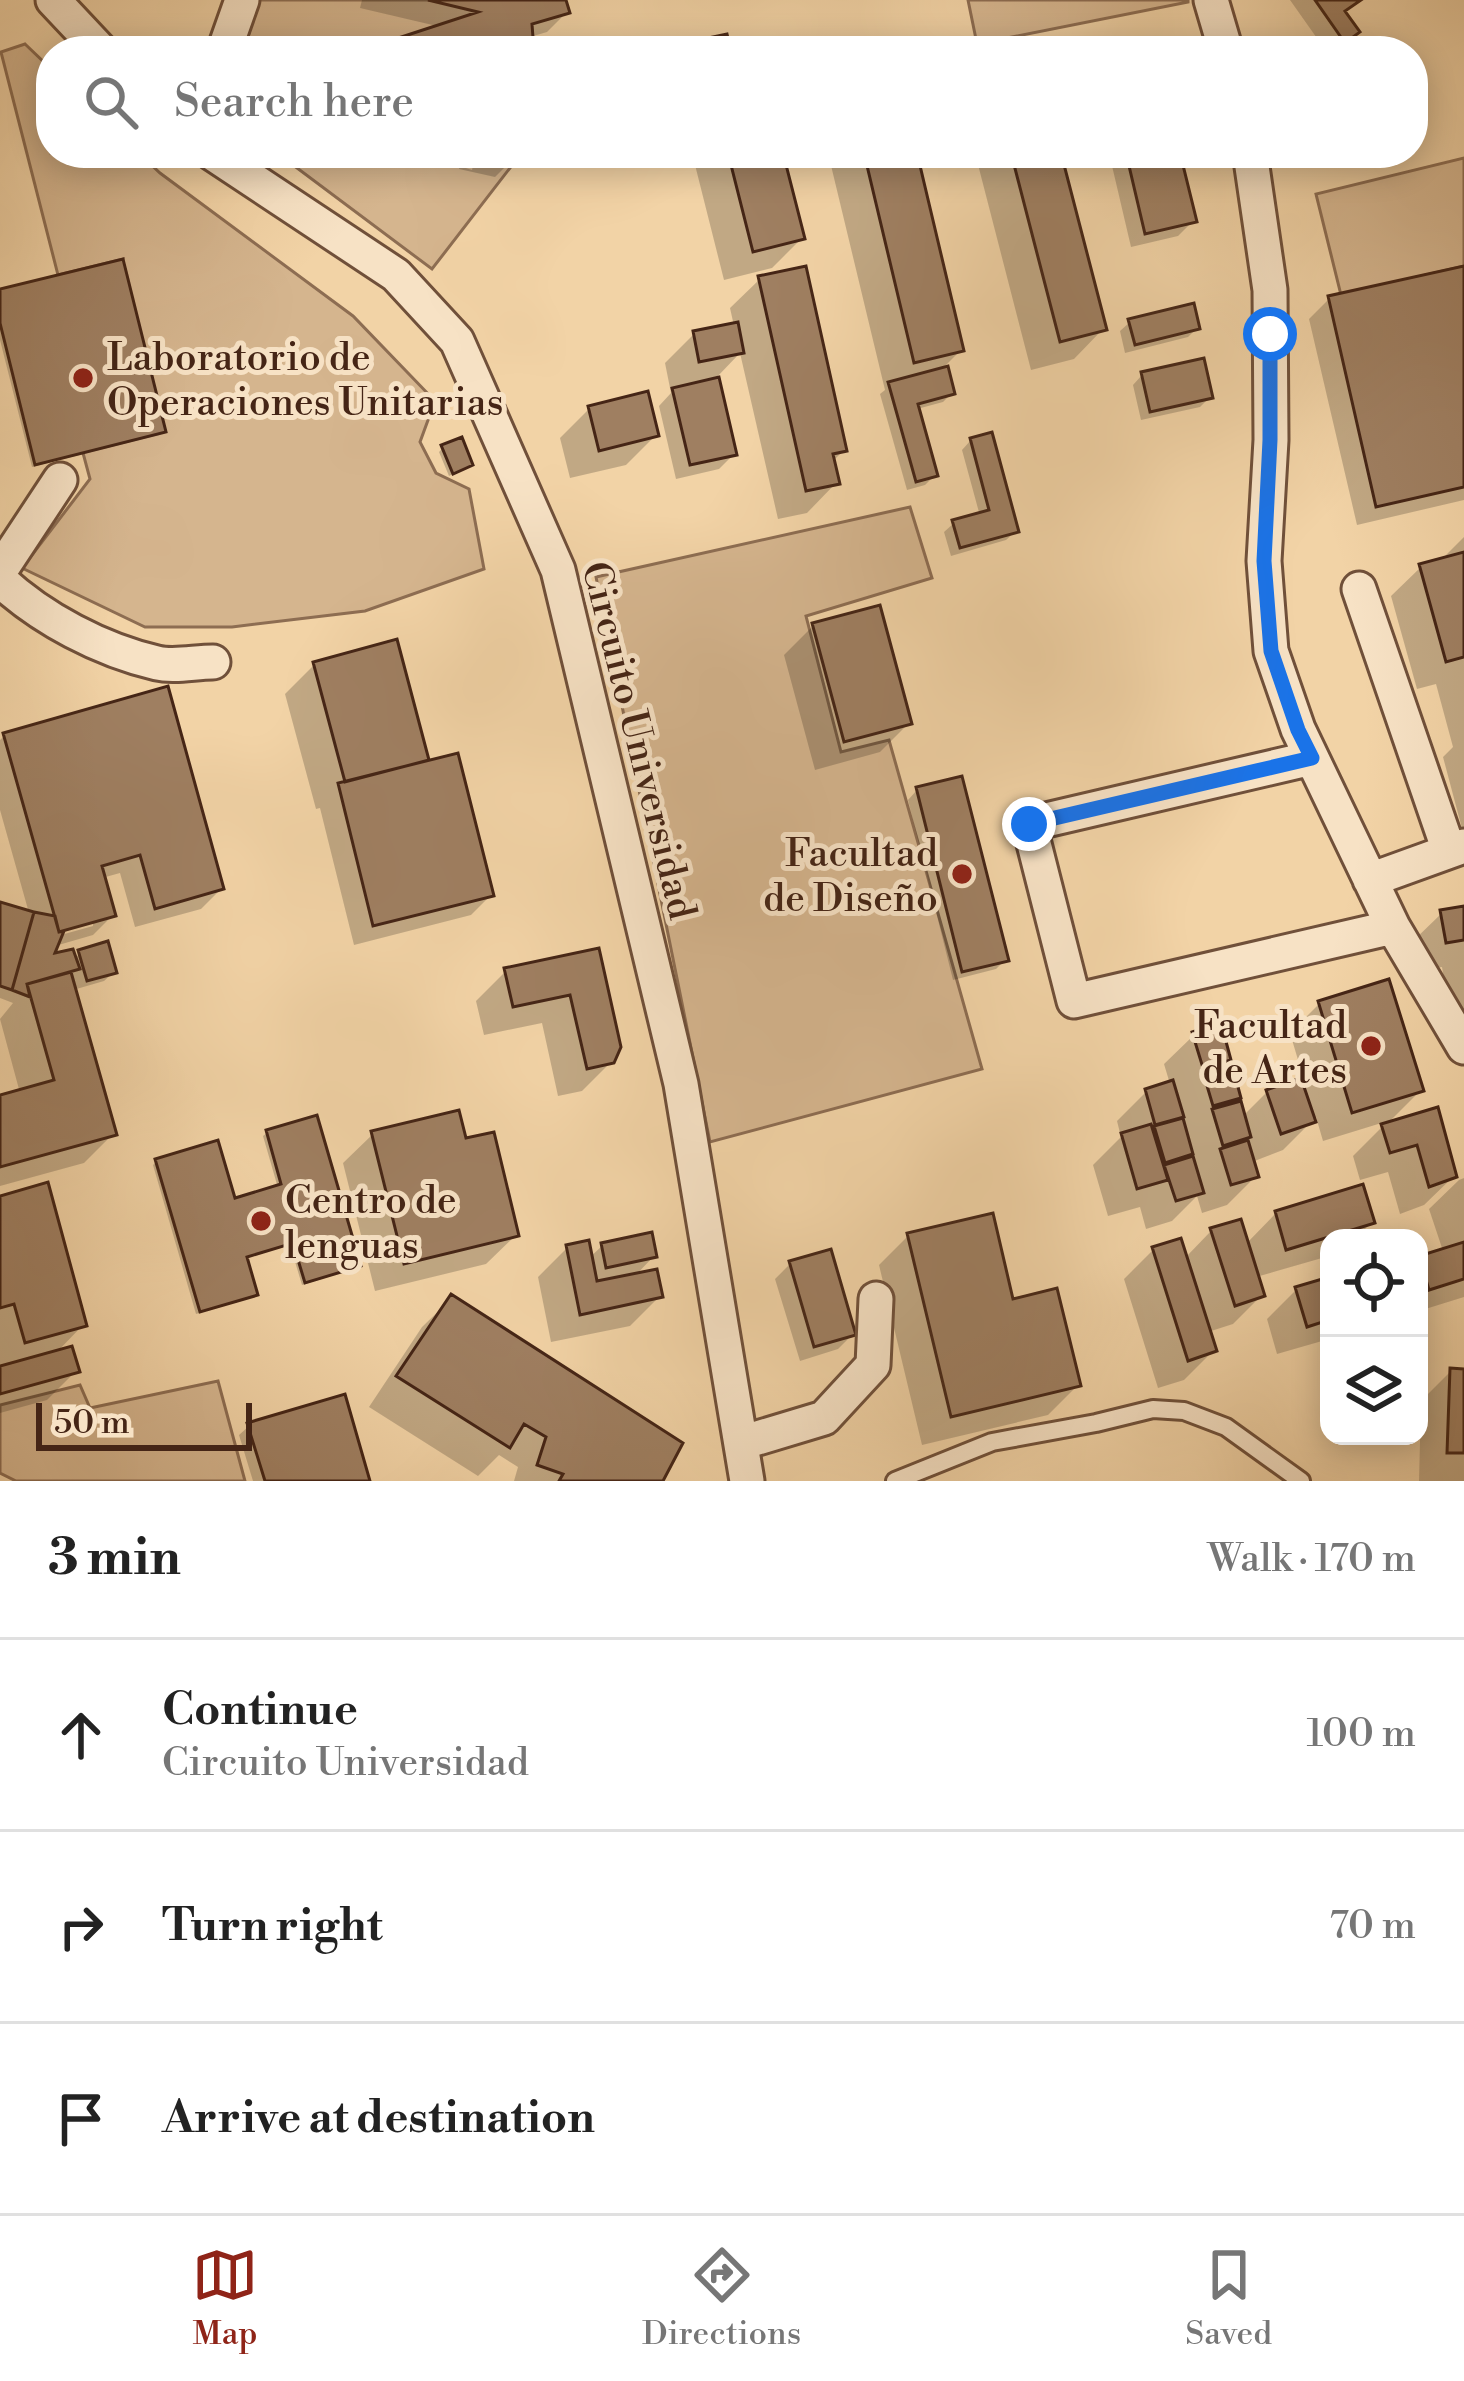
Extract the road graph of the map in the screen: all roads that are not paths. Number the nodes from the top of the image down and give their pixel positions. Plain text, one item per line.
1 (52, 0) edge
2 (242, 0) edge
3 (1211, 0) edge
4 (87, 36) edge
5 (229, 36) edge
6 (1222, 36) edge
7 (235, 168) edge
8 (1252, 168) edge
9 (60, 480) dead end
10 (0, 571) edge
11 (0, 580) edge
12 (1358, 590) dead end
13 (213, 662) dead end
14 (1312, 758) junction
15 (1456, 849) edge
16 (1370, 880) junction
17 (1393, 927) junction
18 (1464, 1047) edge
19 (876, 1299) dead end
20 (741, 1443) junction
21 (747, 1481) edge
22 (896, 1481) edge
23 (1301, 1481) edge

1 - 4 street
2 - 5 street
3 - 6 street
7 - 20 street, Circuito Universidad
8 - 14 street
9 - 10 street
11 - 13 street
12 - 15 street
14 - 16 street
14 - 17 street
15 - 16 street
16 - 17 street
17 - 18 street
19 - 20 street
20 - 21 street, Circuito Universidad
22 - 23 lane

